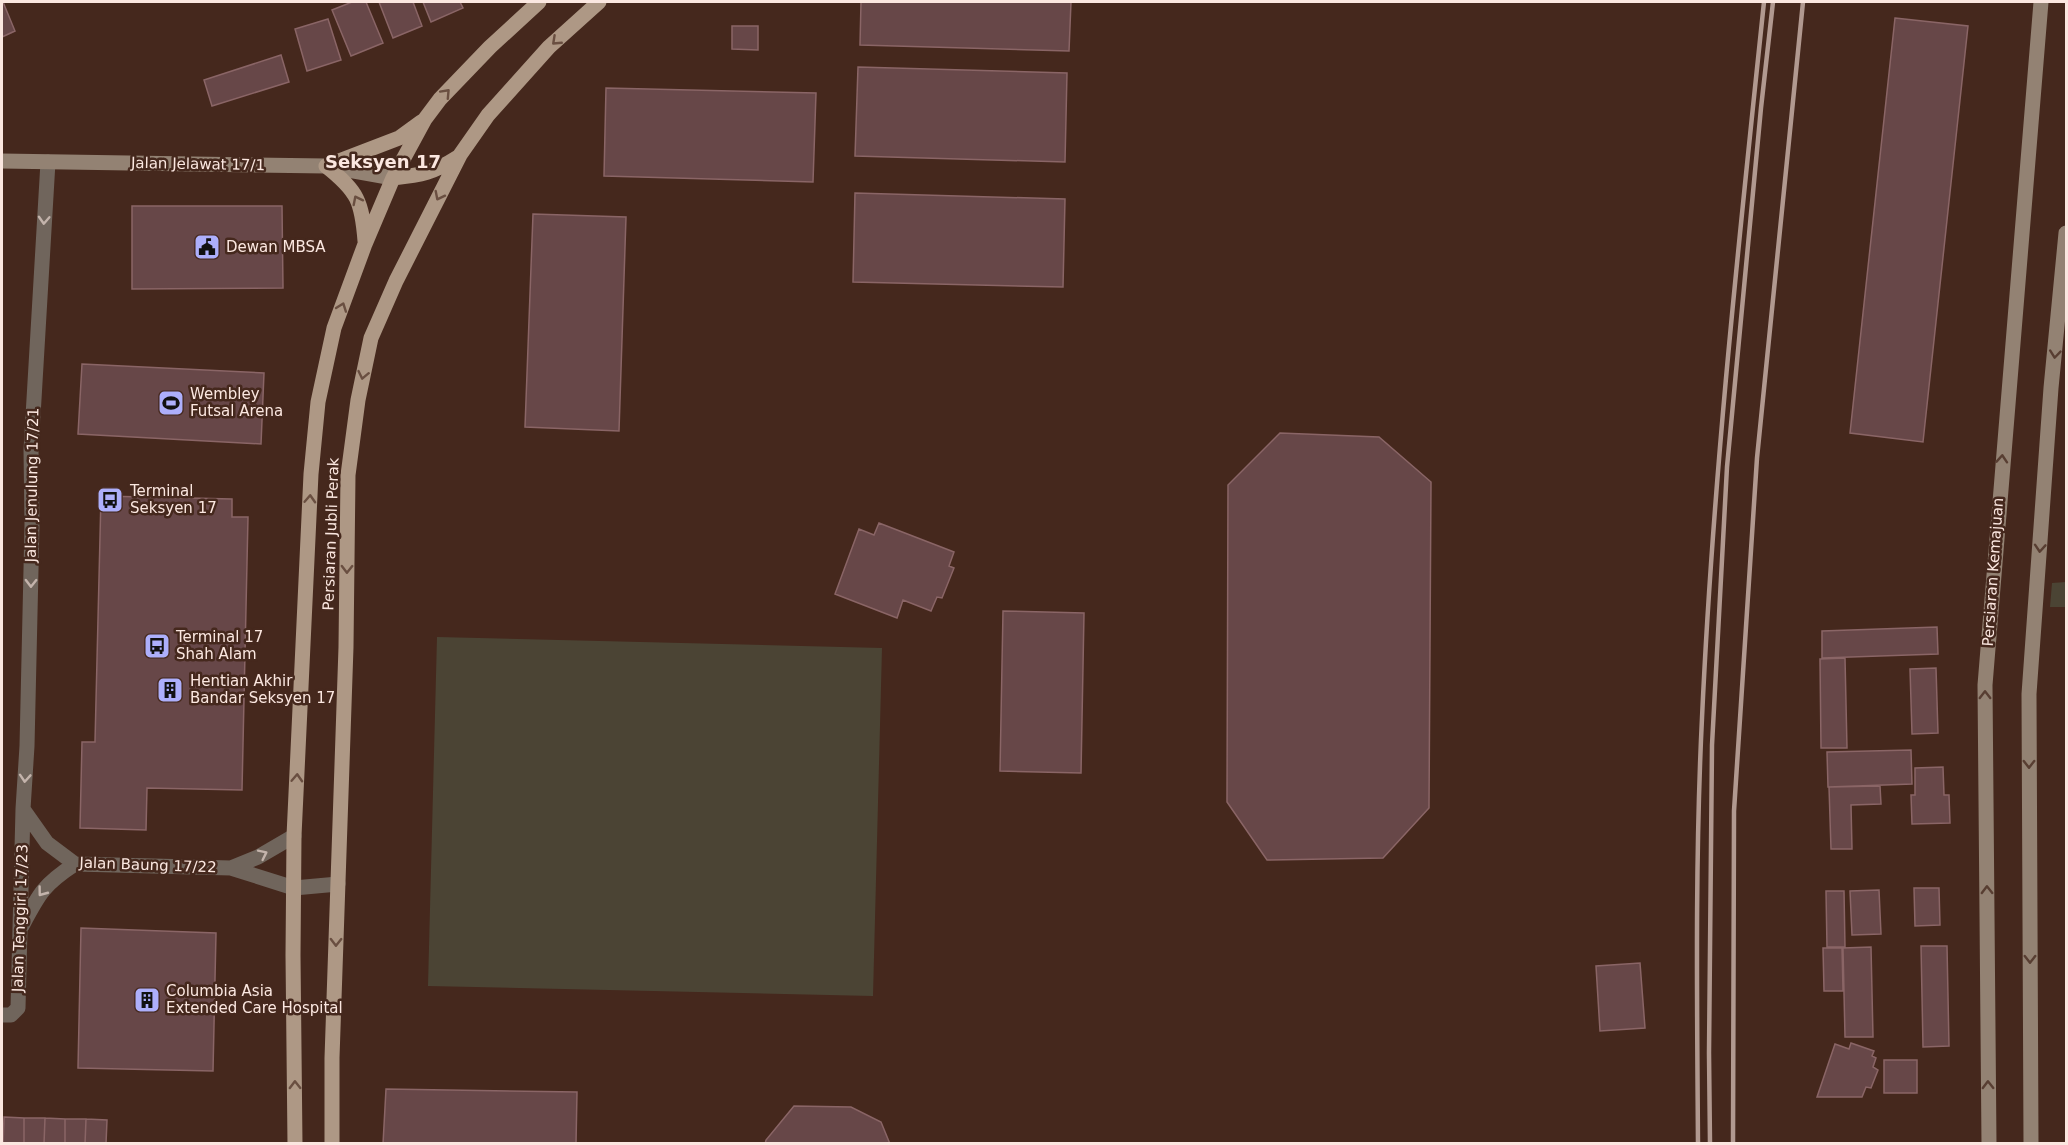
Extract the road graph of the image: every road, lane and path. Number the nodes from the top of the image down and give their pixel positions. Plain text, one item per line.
1 (539, 2) edge
2 (599, 2) edge
3 (2041, 2) edge
4 (425, 119) junction
5 (460, 155) junction
6 (2, 161) edge
7 (48, 162) junction
8 (326, 166) junction
9 (393, 178) junction
10 (2067, 233) edge
11 (365, 244) junction
12 (23, 808) junction
13 (294, 836) junction
14 (75, 864) junction
15 (231, 868) junction
16 (338, 884) junction
17 (294, 888) junction
18 (20, 929) junction
19 (2, 1015) edge
20 (296, 1143) edge
21 (332, 1143) edge
22 (1989, 1143) edge
23 (2031, 1143) edge

4 -> 1 main road, Persiaran Jubli Perak
2 -> 5 main road, Persiaran Jubli Perak
22 -> 3 main road, Persiaran Kemajuan
4 - 8 main road
4 - 9 main road, Persiaran Jubli Perak
5 - 9 main road
5 -> 16 main road, Persiaran Jubli Perak
6 - 7 main road, Jalan Jelawat 17/1
7 - 8 main road, Jalan Jelawat 17/1
7 -> 12 street, Jalan Jenulung 17/21
8 - 9 main road, Jalan Jelawat 17/1
11 -> 8 main road
9 - 11 main road, Persiaran Jubli Perak
10 -> 23 main road
13 -> 11 main road, Persiaran Jubli Perak
12 - 14 street, Jalan Baung 17/22
12 - 18 street, Jalan Tenggiri 17/23
15 -> 13 street
13 - 17 main road, Persiaran Jubli Perak
14 - 15 street, Jalan Baung 17/22
14 -> 18 street
15 - 17 street, Jalan Baung 17/22
16 - 17 street
16 -> 21 main road, Persiaran Jubli Perak
20 -> 17 main road, Persiaran Jubli Perak
18 - 19 street, Jalan Tenggiri 17/23

